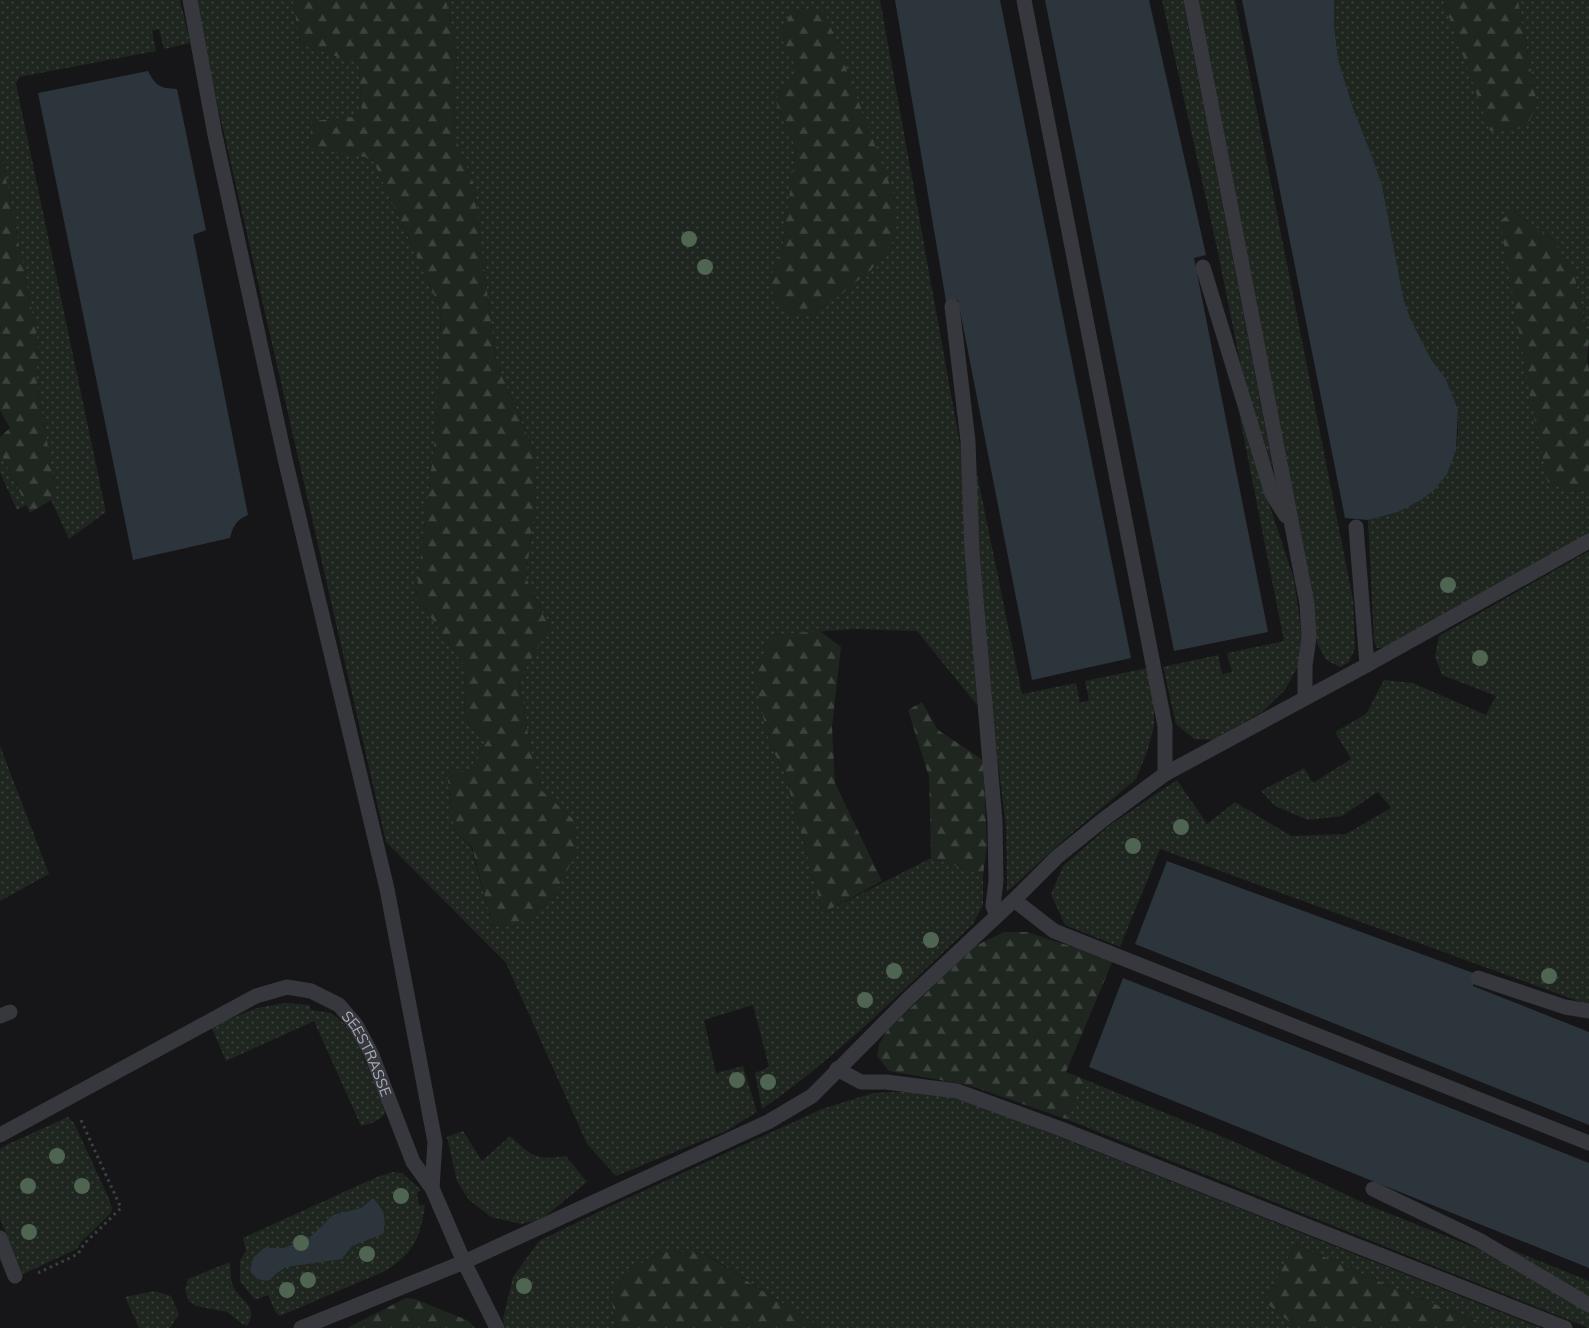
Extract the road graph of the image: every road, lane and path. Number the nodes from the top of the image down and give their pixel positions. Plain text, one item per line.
1 (190, 0) edge
2 (1024, 0) edge
3 (1191, 0) edge
4 (1203, 267) dead end
5 (952, 306) dead end
6 (1291, 524) junction
7 (1356, 527) dead end
8 (1589, 541) edge
9 (1367, 665) junction
10 (1305, 698) junction
11 (1166, 774) junction
12 (1014, 900) junction
13 (996, 916) junction
14 (1478, 978) dead end
15 (1589, 1011) edge
16 (837, 1069) junction
17 (70, 1098) junction
18 (0, 1136) edge
19 (1589, 1143) edge
20 (432, 1188) junction
21 (1373, 1190) dead end
22 (0, 1238) edge
23 (464, 1262) junction
24 (15, 1276) joint
25 (1589, 1305) edge
26 (301, 1328) edge
27 (497, 1328) edge
28 (1565, 1328) edge

1 - 20 lane
2 - 11 lane
3 - 6 lane
4 - 6 lane
5 - 13 lane
6 - 10 lane
7 - 9 lane
8 - 9 lane
9 - 10 lane
10 - 11 lane
11 - 12 lane
12 - 13 lane
12 - 19 lane
13 - 16 lane
14 - 15 lane
16 - 23 lane
16 - 28 lane
17 - 18 lane, SEESTRASSE
17 - 20 lane, SEESTRASSE
17 - 24 path
20 - 23 lane, SEESTRASSE
21 - 25 lane
22 - 24 lane
23 - 26 lane
23 - 27 lane, SEESTRASSE

